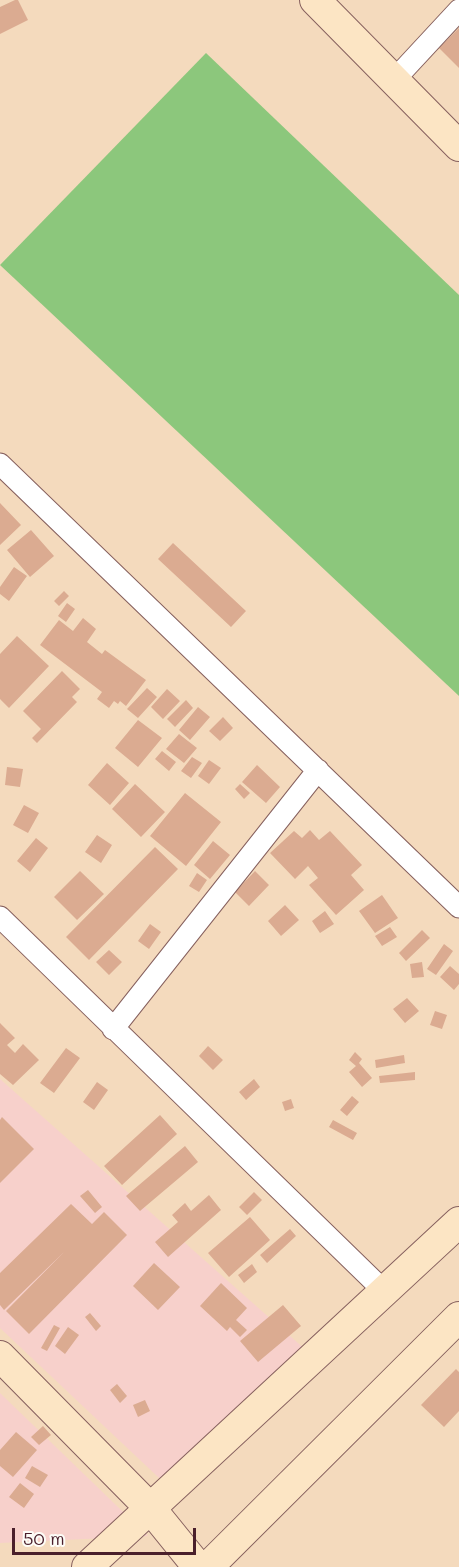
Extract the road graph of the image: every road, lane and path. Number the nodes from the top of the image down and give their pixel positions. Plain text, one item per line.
1 (315, 0) edge
2 (459, 10) edge
3 (395, 79) junction
4 (459, 146) edge
5 (0, 464) edge
6 (318, 770) junction
7 (459, 907) edge
8 (0, 917) edge
9 (113, 1029) junction
10 (459, 1222) edge
11 (385, 1292) junction
12 (459, 1317) edge
13 (0, 1356) edge
14 (151, 1509) junction
15 (87, 1567) edge
16 (198, 1567) edge
17 (208, 1567) edge

1 - 3 street
2 - 3 street
3 - 4 street
5 - 6 street
6 - 7 street
6 - 9 street
8 - 9 street
9 - 11 street
10 - 11 street
11 - 14 street
12 - 17 street
13 - 14 street
14 - 15 street
14 - 16 street

